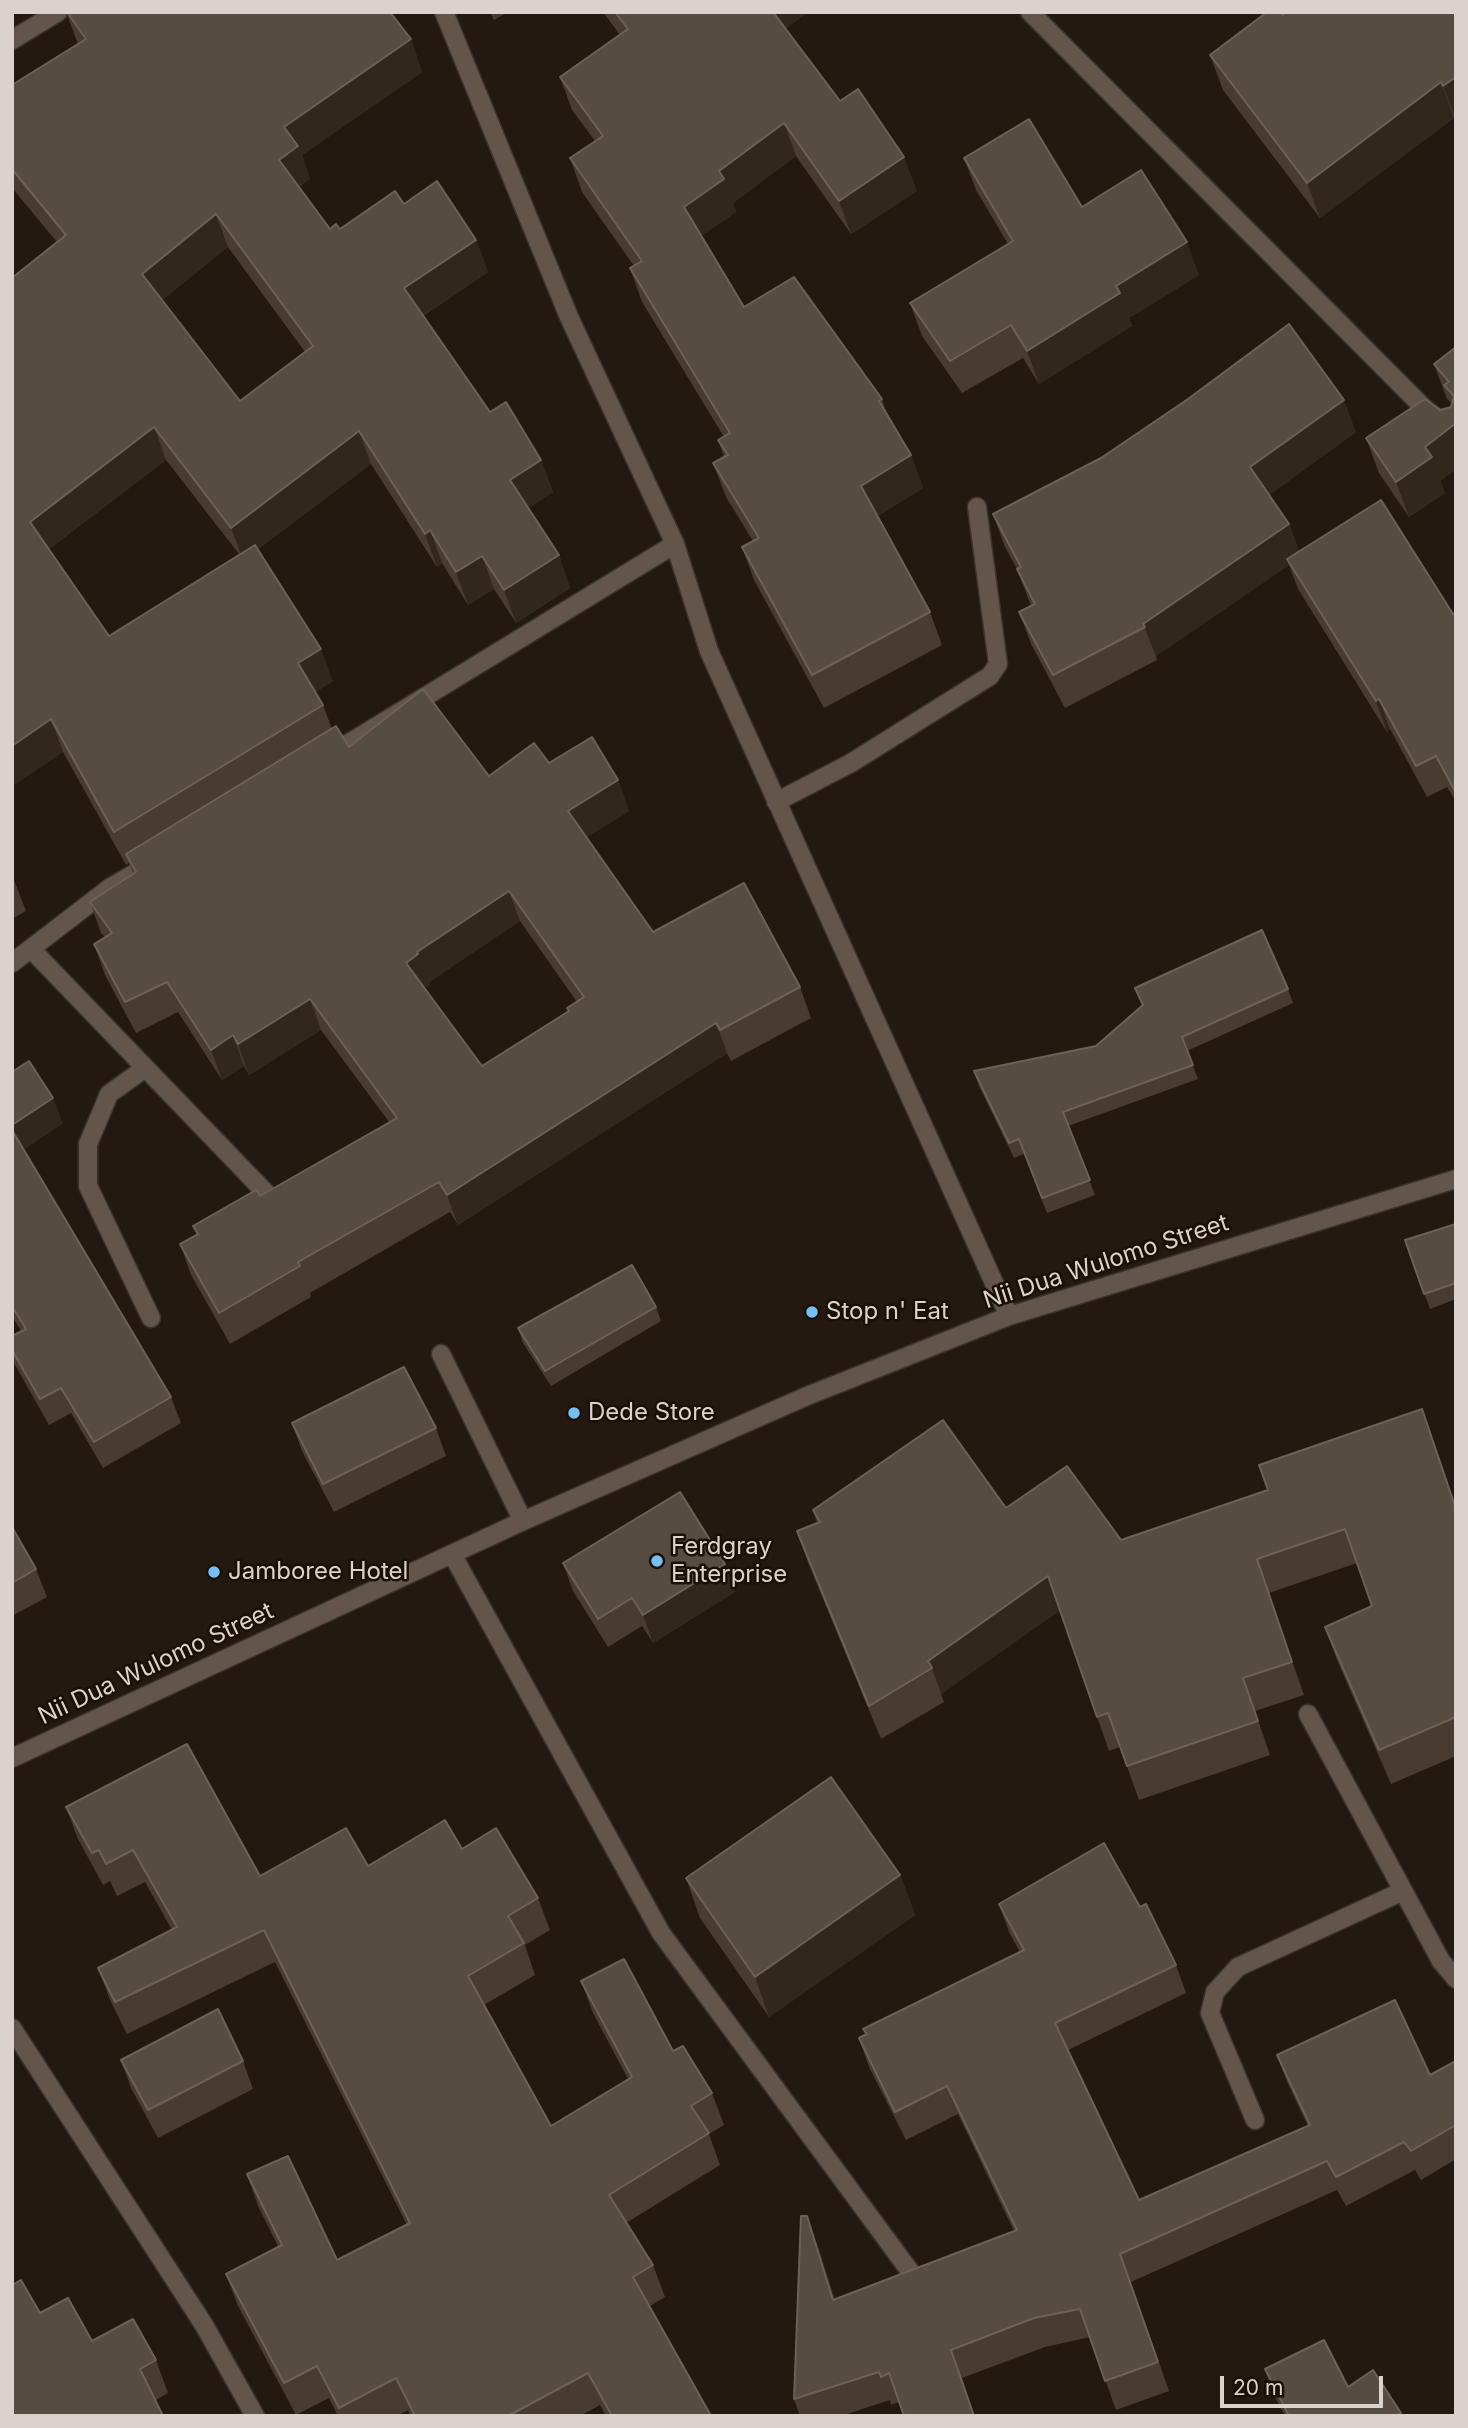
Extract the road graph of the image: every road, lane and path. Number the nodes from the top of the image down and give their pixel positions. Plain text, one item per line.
1 (58, 12) edge
2 (444, 12) edge
3 (1030, 12) edge
4 (12, 40) edge
5 (1456, 435) edge
6 (977, 507) dead end
7 (675, 544) junction
8 (311, 767) edge
9 (776, 802) junction
10 (159, 859) edge
11 (32, 950) junction
12 (12, 963) edge
13 (144, 1069) junction
14 (1456, 1179) edge
15 (266, 1193) edge
16 (1009, 1316) junction
17 (151, 1318) dead end
18 (441, 1354) dead end
19 (523, 1521) junction
20 (452, 1554) junction
21 (1308, 1714) dead end
22 (12, 1758) edge
23 (1403, 1891) junction
24 (1456, 1979) edge
25 (12, 2028) edge
26 (1255, 2120) dead end
27 (912, 2274) edge
28 (255, 2416) edge

1 - 4 street
2 - 7 street
3 - 5 street
6 - 9 street
7 - 8 street
7 - 9 street
9 - 16 street
10 - 11 street
11 - 12 street
11 - 13 street
13 - 15 street
13 - 17 street
14 - 16 street, Nii Dua Wulomo Street
16 - 19 street, Nii Dua Wulomo Street
18 - 19 street
19 - 20 street, Nii Dua Wulomo Street
20 - 22 street, Nii Dua Wulomo Street
20 - 27 street
21 - 23 street
23 - 24 street
23 - 26 street
25 - 28 street

